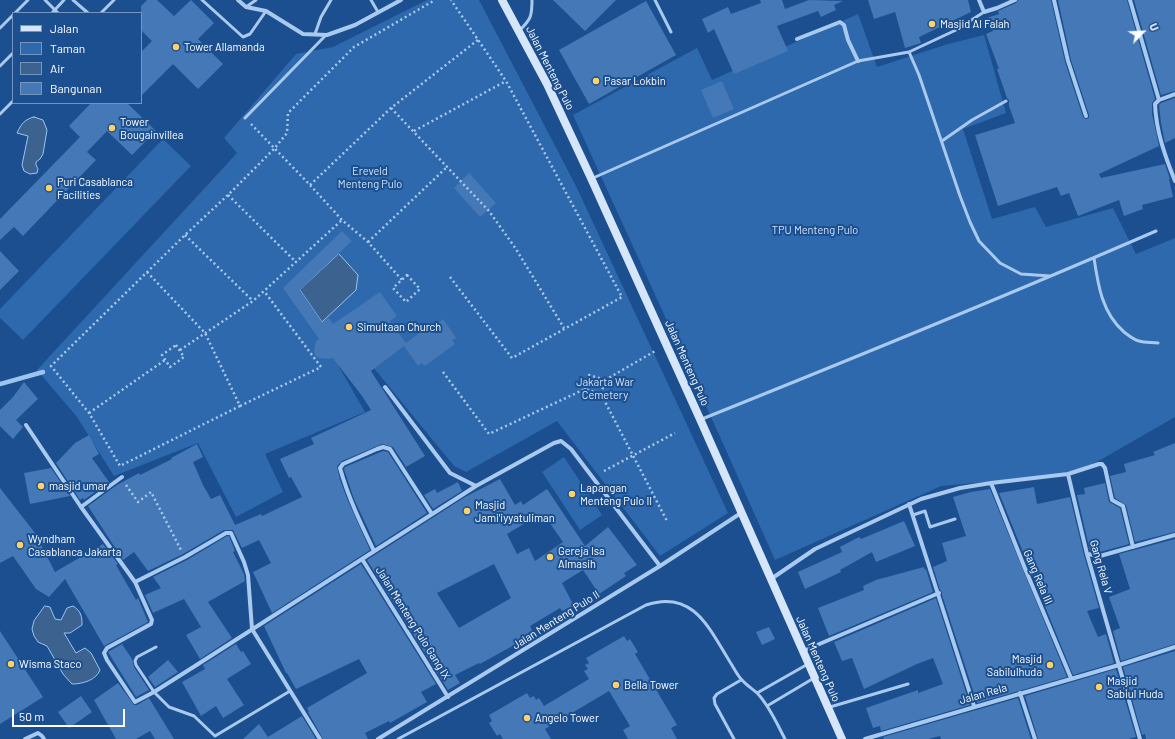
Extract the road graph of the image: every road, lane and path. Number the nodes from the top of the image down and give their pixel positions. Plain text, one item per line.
1 (28, 0) edge
2 (45, 0) edge
3 (64, 0) edge
4 (73, 0) edge
5 (114, 0) edge
6 (202, 0) edge
7 (238, 0) edge
8 (256, 0) edge
9 (331, 0) edge
10 (371, 0) edge
11 (401, 0) edge
12 (435, 0) edge
13 (451, 0) edge
14 (502, 0) edge
15 (532, 0) edge
16 (655, 0) edge
17 (980, 0) edge
18 (1015, 0) edge
19 (1054, 0) edge
20 (1130, 0) edge
21 (246, 7) junction
22 (266, 11) junction
23 (16, 12) edge
24 (53, 12) edge
25 (87, 12) edge
26 (103, 12) edge
27 (378, 12) junction
28 (984, 12) junction
29 (12, 16) edge
30 (0, 28) edge
31 (519, 31) junction
32 (671, 32) dead end
33 (315, 34) junction
34 (327, 34) junction
35 (479, 39) junction
36 (797, 39) dead end
37 (909, 52) junction
38 (12, 54) edge
39 (858, 62) junction
40 (0, 66) edge
41 (506, 81) junction
42 (1175, 94) edge
43 (1159, 100) junction
44 (1006, 101) dead end
45 (12, 102) edge
46 (391, 108) junction
47 (0, 114) edge
48 (1086, 116) dead end
49 (245, 118) dead end
50 (254, 128) dead end
51 (414, 131) junction
52 (942, 141) junction
53 (274, 148) junction
54 (447, 167) junction
55 (591, 178) junction
56 (1175, 181) edge
57 (310, 185) junction
58 (228, 195) junction
59 (342, 220) junction
60 (1156, 231) dead end
61 (185, 235) junction
62 (368, 242) junction
63 (1094, 258) junction
64 (296, 262) junction
65 (147, 272) junction
66 (1052, 276) junction
67 (450, 277) dead end
68 (402, 280) junction
69 (264, 290) junction
70 (253, 300) junction
71 (564, 328) junction
72 (205, 333) junction
73 (1158, 343) dead end
74 (666, 345) junction
75 (180, 350) junction
76 (165, 360) junction
77 (443, 372) dead end
78 (605, 380) junction
79 (385, 386) dead end
80 (585, 389) junction
81 (601, 394) junction
82 (240, 406) junction
83 (89, 413) junction
84 (700, 420) junction
85 (26, 425) dead end
86 (675, 433) dead end
87 (633, 456) junction
88 (604, 471) dead end
89 (1068, 474) junction
90 (122, 477) joint
91 (991, 483) junction
92 (476, 486) junction
93 (909, 504) junction
94 (81, 507) junction
95 (741, 513) junction
96 (432, 514) junction
97 (913, 515) junction
98 (955, 519) dead end
99 (667, 521) dead end
100 (1175, 535) edge
101 (1133, 547) junction
102 (374, 551) junction
103 (1088, 554) junction
104 (185, 557) junction
105 (362, 559) junction
106 (660, 566) junction
107 (770, 579) junction
108 (135, 582) junction
109 (939, 593) junction
110 (252, 629) junction
111 (156, 647) dead end
112 (1175, 647) edge
113 (802, 651) junction
114 (808, 664) junction
115 (1119, 665) junction
116 (814, 678) junction
117 (1071, 678) junction
118 (741, 680) junction
119 (908, 684) dead end
120 (290, 691) junction
121 (154, 692) junction
122 (757, 693) junction
123 (1020, 693) junction
124 (448, 697) junction
125 (767, 706) junction
126 (974, 706) junction
127 (828, 708) junction
128 (25, 739) edge
129 (44, 739) edge
130 (320, 739) edge
131 (378, 739) edge
132 (398, 739) edge
133 (734, 739) edge
134 (785, 739) edge
135 (842, 739) edge
136 (866, 739) edge
137 (1034, 739) edge
138 (1140, 739) edge

1 - 23 lane
2 - 24 lane
3 - 24 lane
4 - 25 lane
5 - 26 lane
6 - 22 lane
7 - 21 street
8 - 21 lane
9 - 33 lane
10 - 27 lane
11 - 27 street
12 - 53 path
13 - 35 path
14 - 31 street, Jalan Menteng Pulo
15 - 31 lane
16 - 32 lane
17 - 28 street
18 - 28 street
19 - 48 street
20 - 43 street
21 - 22 street
22 - 33 street
27 - 34 street
28 - 37 lane
29 - 30 lane
31 - 55 street, Jalan Menteng Pulo
33 - 34 street
34 - 49 lane
35 - 41 path
35 - 46 path
36 - 39 street
37 - 39 lane
37 - 52 lane
38 - 40 lane
39 - 55 lane
41 - 51 path
41 - 71 path
42 - 43 street
43 - 56 street
44 - 52 lane
45 - 47 lane
46 - 51 path
46 - 57 path
50 - 53 path
51 - 54 path
52 - 66 lane
53 - 57 path
53 - 58 path
54 - 62 path
54 - 71 path
55 - 74 street, Jalan Menteng Pulo
57 - 59 path
58 - 61 path
58 - 64 path
59 - 62 path
59 - 64 path
60 - 63 lane
61 - 65 path
61 - 70 path
62 - 68 path
63 - 66 lane
63 - 73 lane
64 - 69 path
65 - 72 path
65 - 83 path
66 - 84 lane
67 - 71 path
68 - 68 path
69 - 70 path
69 - 82 path
70 - 72 path
72 - 75 path
72 - 82 path
74 - 78 path
74 - 84 street, Jalan Menteng Pulo
75 - 76 path
75 - 76 path
76 - 83 path
77 - 80 path
78 - 80 path
78 - 81 path
79 - 92 street
80 - 81 path
81 - 87 path
82 - 83 path
84 - 95 street, Jalan Menteng Pulo
85 - 94 street
86 - 87 path
87 - 88 path
87 - 99 path
89 - 91 street
89 - 101 street
89 - 103 street, Gang Rela V
90 - 94 street
90 - 104 path
91 - 93 street
91 - 117 street, Gang Rela III
92 - 96 street
92 - 106 street
93 - 97 street
93 - 107 street
94 - 108 street
95 - 106 street, Jalan Menteng Pulo II
95 - 107 street, Jalan Menteng Pulo
96 - 102 street
96 - 102 street
97 - 98 lane
97 - 109 street
100 - 101 street
101 - 103 street
102 - 105 street
103 - 115 street, Gang Rela V
104 - 108 street
104 - 110 street
105 - 110 street
105 - 124 street, Jalan Menteng Pulo Gang IX
106 - 124 street, Jalan Menteng Pulo II
107 - 113 street, Jalan Menteng Pulo
108 - 121 street
109 - 113 street
109 - 126 street
110 - 120 street
110 - 121 street
111 - 121 lane
112 - 115 street, Jalan Rela
113 - 114 street, Jalan Menteng Pulo
114 - 116 street, Jalan Menteng Pulo
114 - 122 lane
115 - 117 street, Jalan Rela
115 - 138 street, Gang Rela V
116 - 125 lane
116 - 127 street, Jalan Menteng Pulo
117 - 123 street, Jalan Rela
118 - 122 lane
118 - 132 lane
118 - 133 lane
119 - 127 lane
120 - 121 lane
120 - 130 street
122 - 125 lane
123 - 126 street, Jalan Rela
123 - 137 street
124 - 131 street, Jalan Menteng Pulo II
125 - 134 lane
126 - 136 street, Jalan Rela
127 - 135 street, Jalan Menteng Pulo
128 - 129 street

